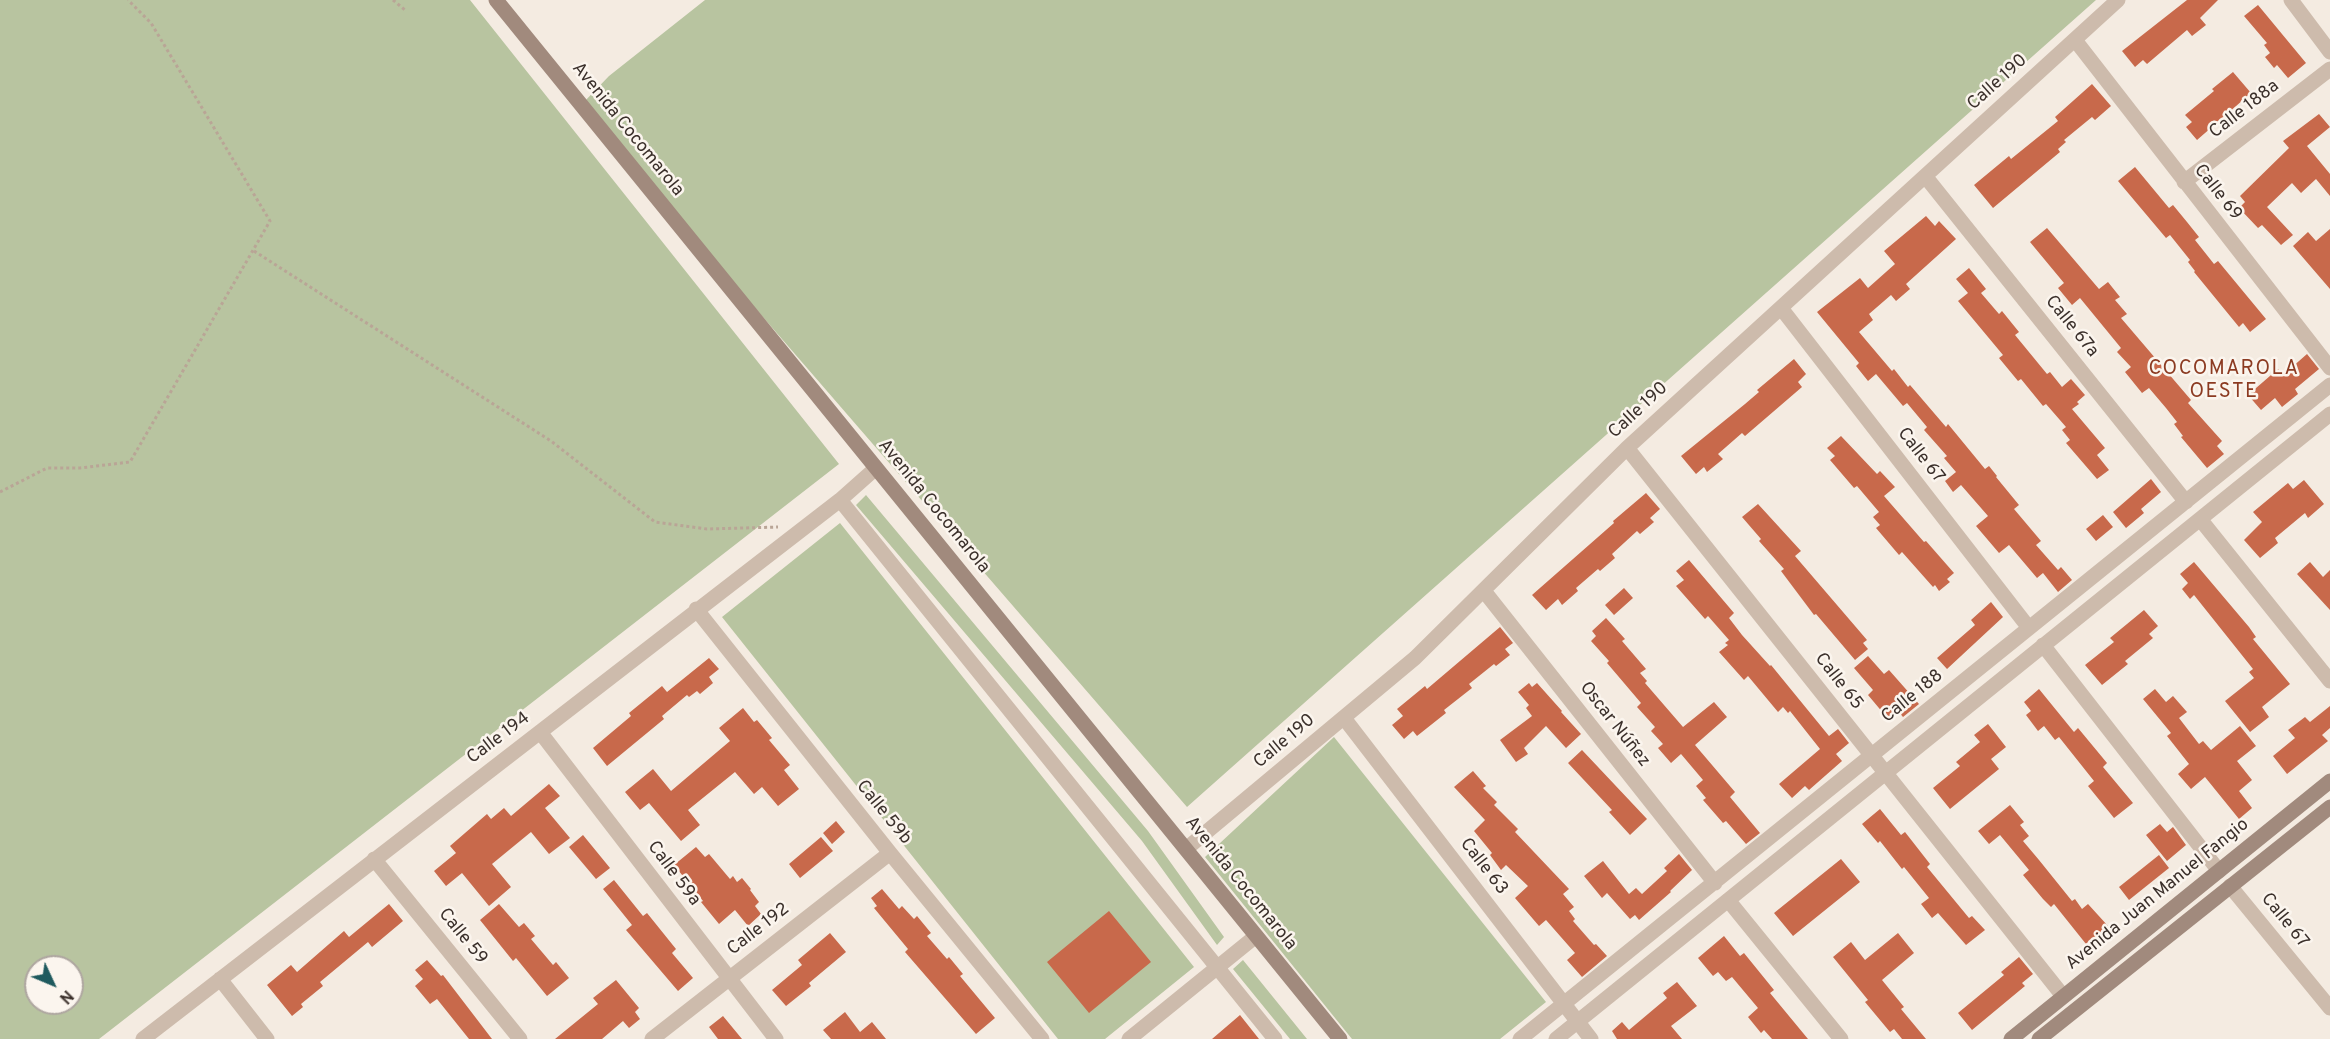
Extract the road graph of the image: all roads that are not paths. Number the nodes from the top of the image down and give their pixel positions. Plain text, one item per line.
1 (496, 0) edge
2 (2118, 0) edge
3 (2291, 0) edge
4 (2075, 40) junction
5 (2330, 52) edge
6 (2330, 69) edge
7 (1925, 176) junction
8 (2184, 182) junction
9 (1781, 308) junction
10 (2330, 368) edge
11 (2330, 385) edge
12 (2330, 414) edge
13 (1627, 448) junction
14 (876, 468) junction
15 (840, 500) junction
16 (2186, 502) junction
17 (2200, 519) junction
18 (1484, 591) junction
19 (696, 609) junction
20 (2029, 628) junction
21 (2043, 645) junction
22 (2330, 681) edge
23 (1344, 718) junction
24 (540, 732) junction
25 (1871, 755) junction
26 (1885, 773) junction
27 (2330, 782) edge
28 (2330, 807) edge
29 (1186, 849) junction
30 (890, 853) junction
31 (374, 859) junction
32 (2220, 871) junction
33 (1715, 883) junction
34 (2230, 886) junction
35 (1728, 900) junction
36 (1256, 936) junction
37 (1216, 968) junction
38 (220, 979) junction
39 (728, 979) junction
40 (2064, 996) junction
41 (1563, 1004) junction
42 (2330, 1008) edge
43 (1578, 1021) junction
44 (143, 1039) edge
45 (267, 1039) edge
46 (520, 1039) edge
47 (652, 1039) edge
48 (776, 1039) edge
49 (1042, 1039) edge
50 (1129, 1039) edge
51 (1275, 1039) edge
52 (1340, 1039) edge
53 (1520, 1039) edge
54 (1556, 1039) edge
55 (1591, 1039) edge
56 (1841, 1039) edge
57 (2011, 1039) edge
58 (2039, 1039) edge

1 - 14 main road, Avenida Cocomarola
2 - 4 street, Calle 190
3 - 5 street
4 - 7 street, Calle 190
4 - 8 street, Calle 69
6 - 8 street, Calle 188a
7 - 9 street, Calle 190
7 - 16 street, Calle 67a
8 - 10 street, Calle 69
9 - 13 street, Calle 190
9 - 20 street, Calle 67
11 - 16 street, Calle 188
12 - 17 street
13 - 18 street, Calle 190
13 - 25 street, Calle 65
14 - 15 street, Calle 194
14 - 29 main road, Avenida Cocomarola
15 - 19 street, Calle 194
15 - 37 street
16 - 20 street, Calle 188
17 - 21 street
17 - 22 street
18 - 23 street, Calle 190
18 - 33 street, Oscar Núñez
19 - 24 street, Calle 194
19 - 30 street, Calle 59b
20 - 25 street, Calle 188
21 - 26 street
21 - 32 street
23 - 29 street, Calle 190
23 - 41 street, Calle 63
24 - 31 street, Calle 194
24 - 39 street, Calle 59a
25 - 26 street, Calle 65
25 - 33 street, Calle 188
26 - 35 street
26 - 40 street, Calle 65
27 - 32 main road, Avenida Juan Manuel Fangio
28 - 34 main road, Avenida Juan Manuel Fangio
29 - 36 main road, Avenida Cocomarola
30 - 39 street, Calle 192
30 - 49 street, Calle 59b
31 - 38 street, Calle 194
31 - 46 street, Calle 59
32 - 40 main road, Avenida Juan Manuel Fangio
33 - 41 street, Calle 188
34 - 42 street, Calle 67
34 - 58 main road, Avenida Juan Manuel Fangio
35 - 43 street
35 - 56 street
36 - 37 street
36 - 52 main road, Avenida Cocomarola
37 - 50 street
37 - 51 street
38 - 44 street, Calle 194
38 - 45 street
39 - 47 street, Calle 192
39 - 48 street, Calle 59a
40 - 57 main road, Avenida Juan Manuel Fangio
41 - 43 street, Calle 63
41 - 53 street, Calle 188
43 - 54 street
43 - 55 street, Calle 63

